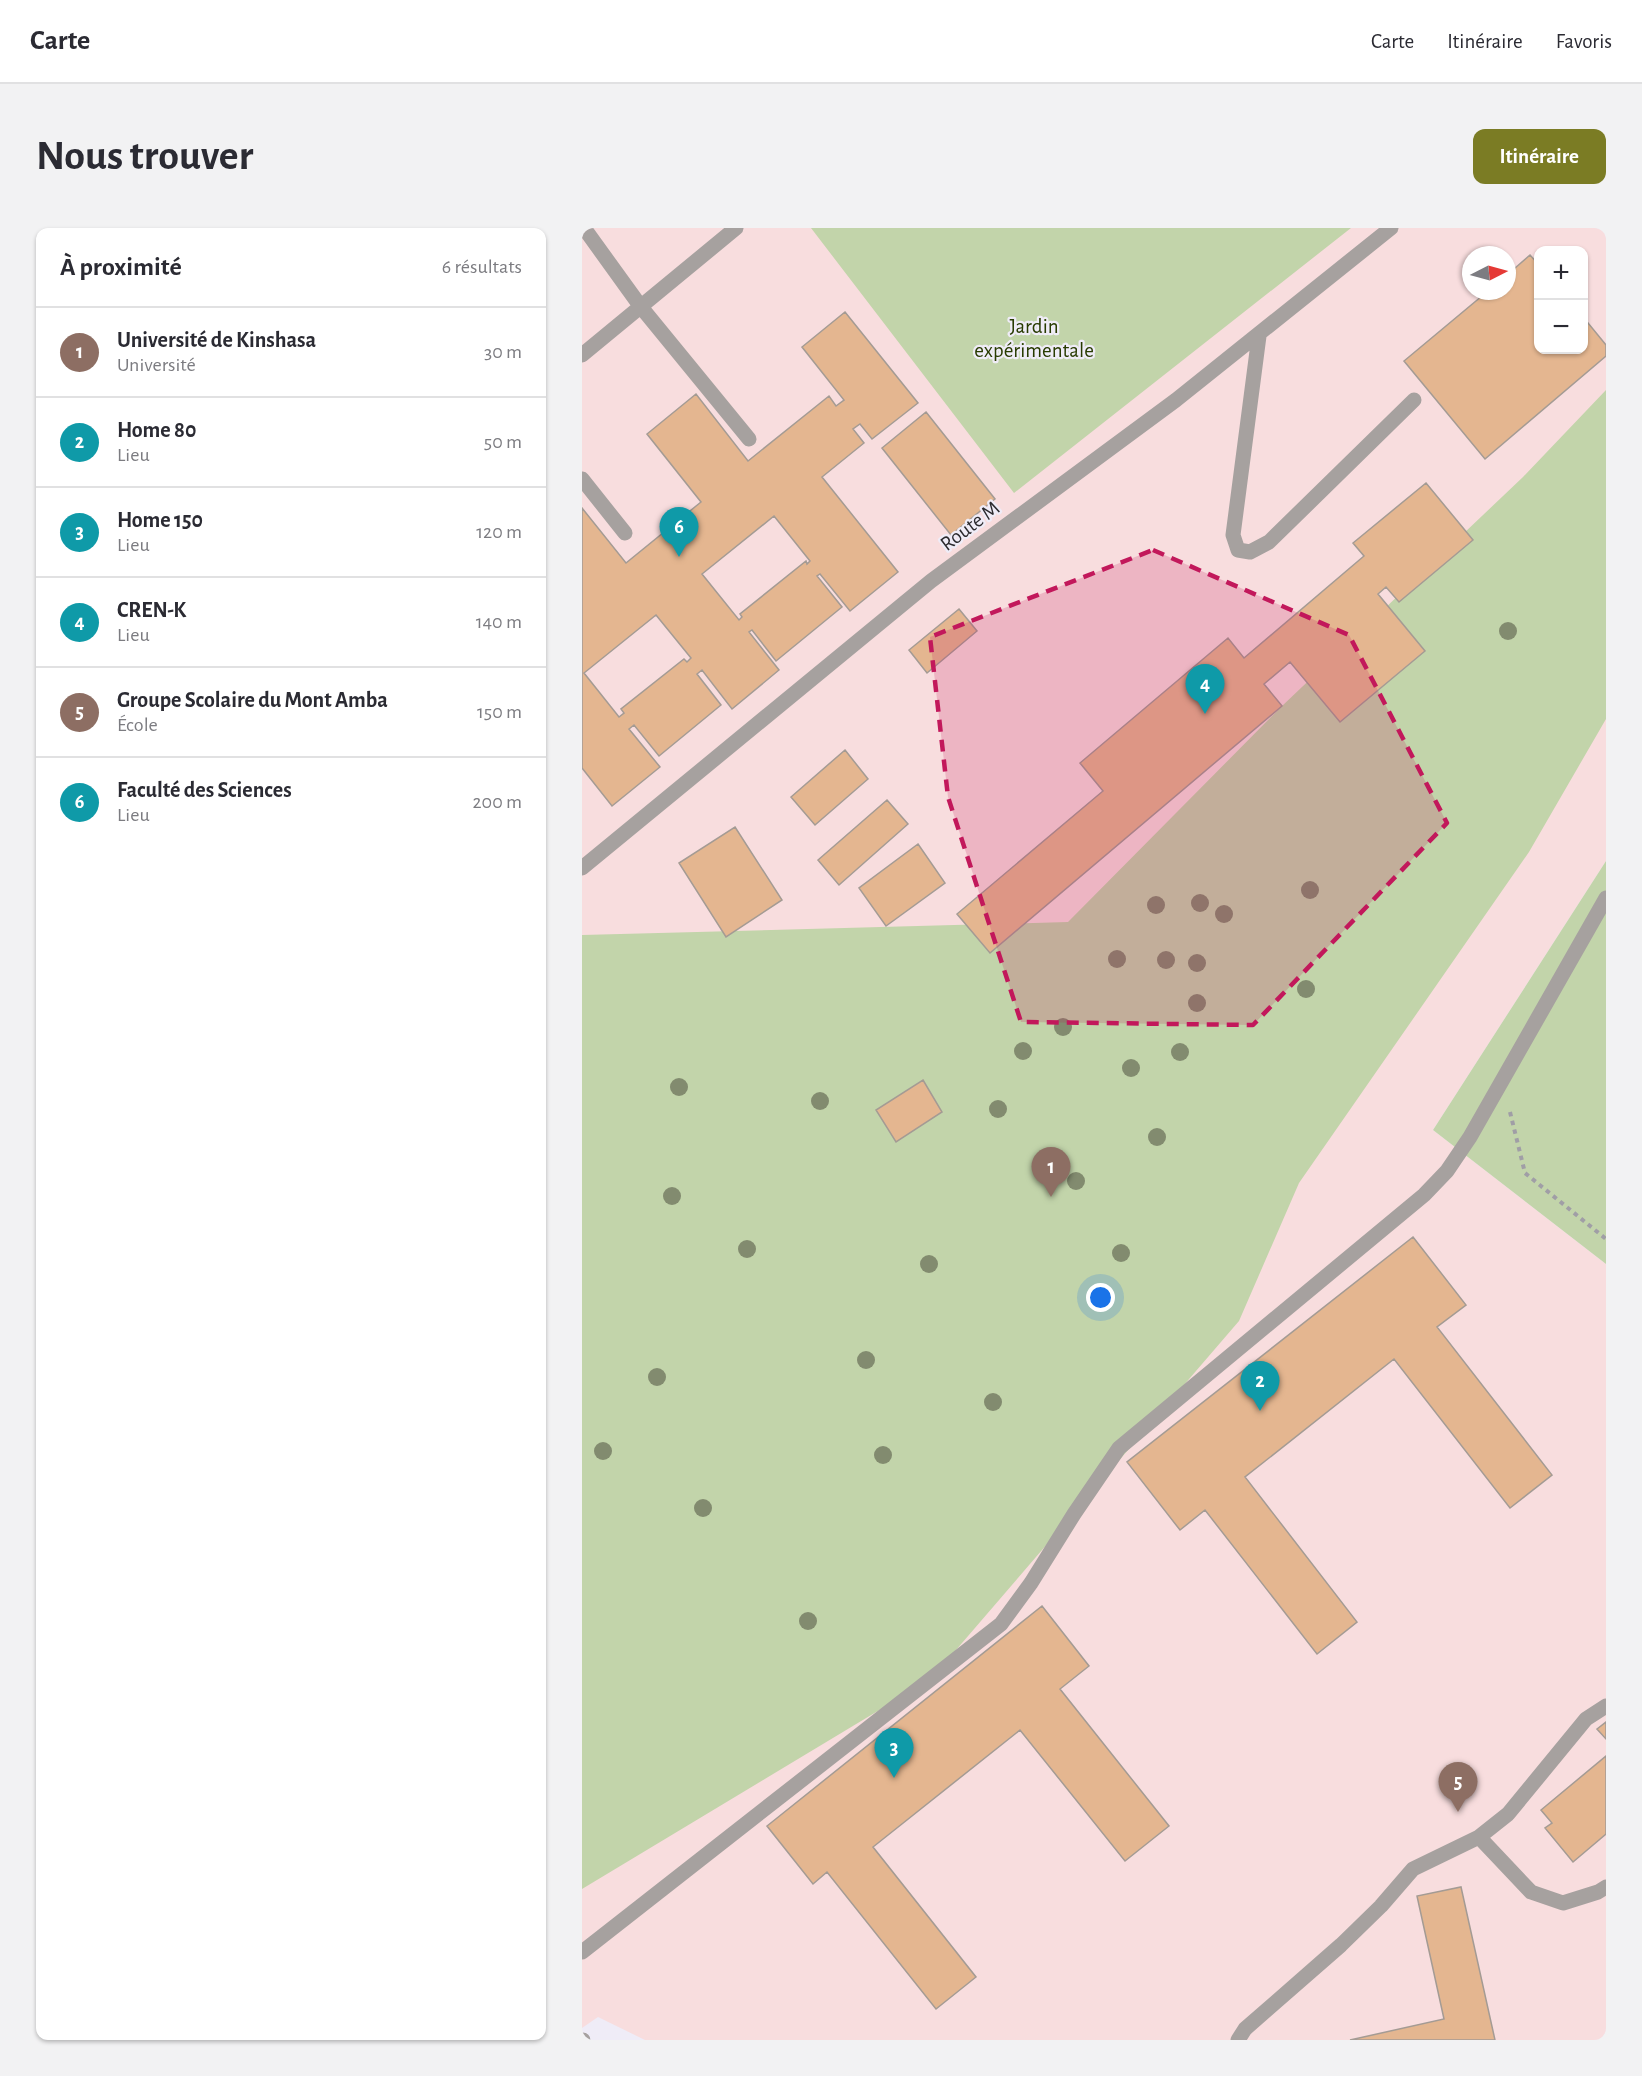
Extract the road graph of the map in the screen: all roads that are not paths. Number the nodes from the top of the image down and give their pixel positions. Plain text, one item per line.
1 (584, 228) edge
2 (736, 228) edge
3 (1391, 228) edge
4 (641, 307) junction
5 (1259, 336) junction
6 (582, 355) edge
7 (1414, 400) dead end
8 (749, 439) dead end
9 (582, 479) edge
10 (625, 533) dead end
11 (582, 868) edge
12 (1606, 898) edge
13 (1606, 1706) edge
14 (1479, 1837) junction
15 (1606, 1887) edge
16 (582, 1952) edge
17 (1238, 2040) edge

1 - 4 lane
2 - 4 lane
3 - 5 lane, Route M
4 - 6 lane
4 - 8 lane
5 - 7 lane
5 - 11 lane, Route M
9 - 10 lane
12 - 16 lane
13 - 14 lane
14 - 15 lane
14 - 17 lane

